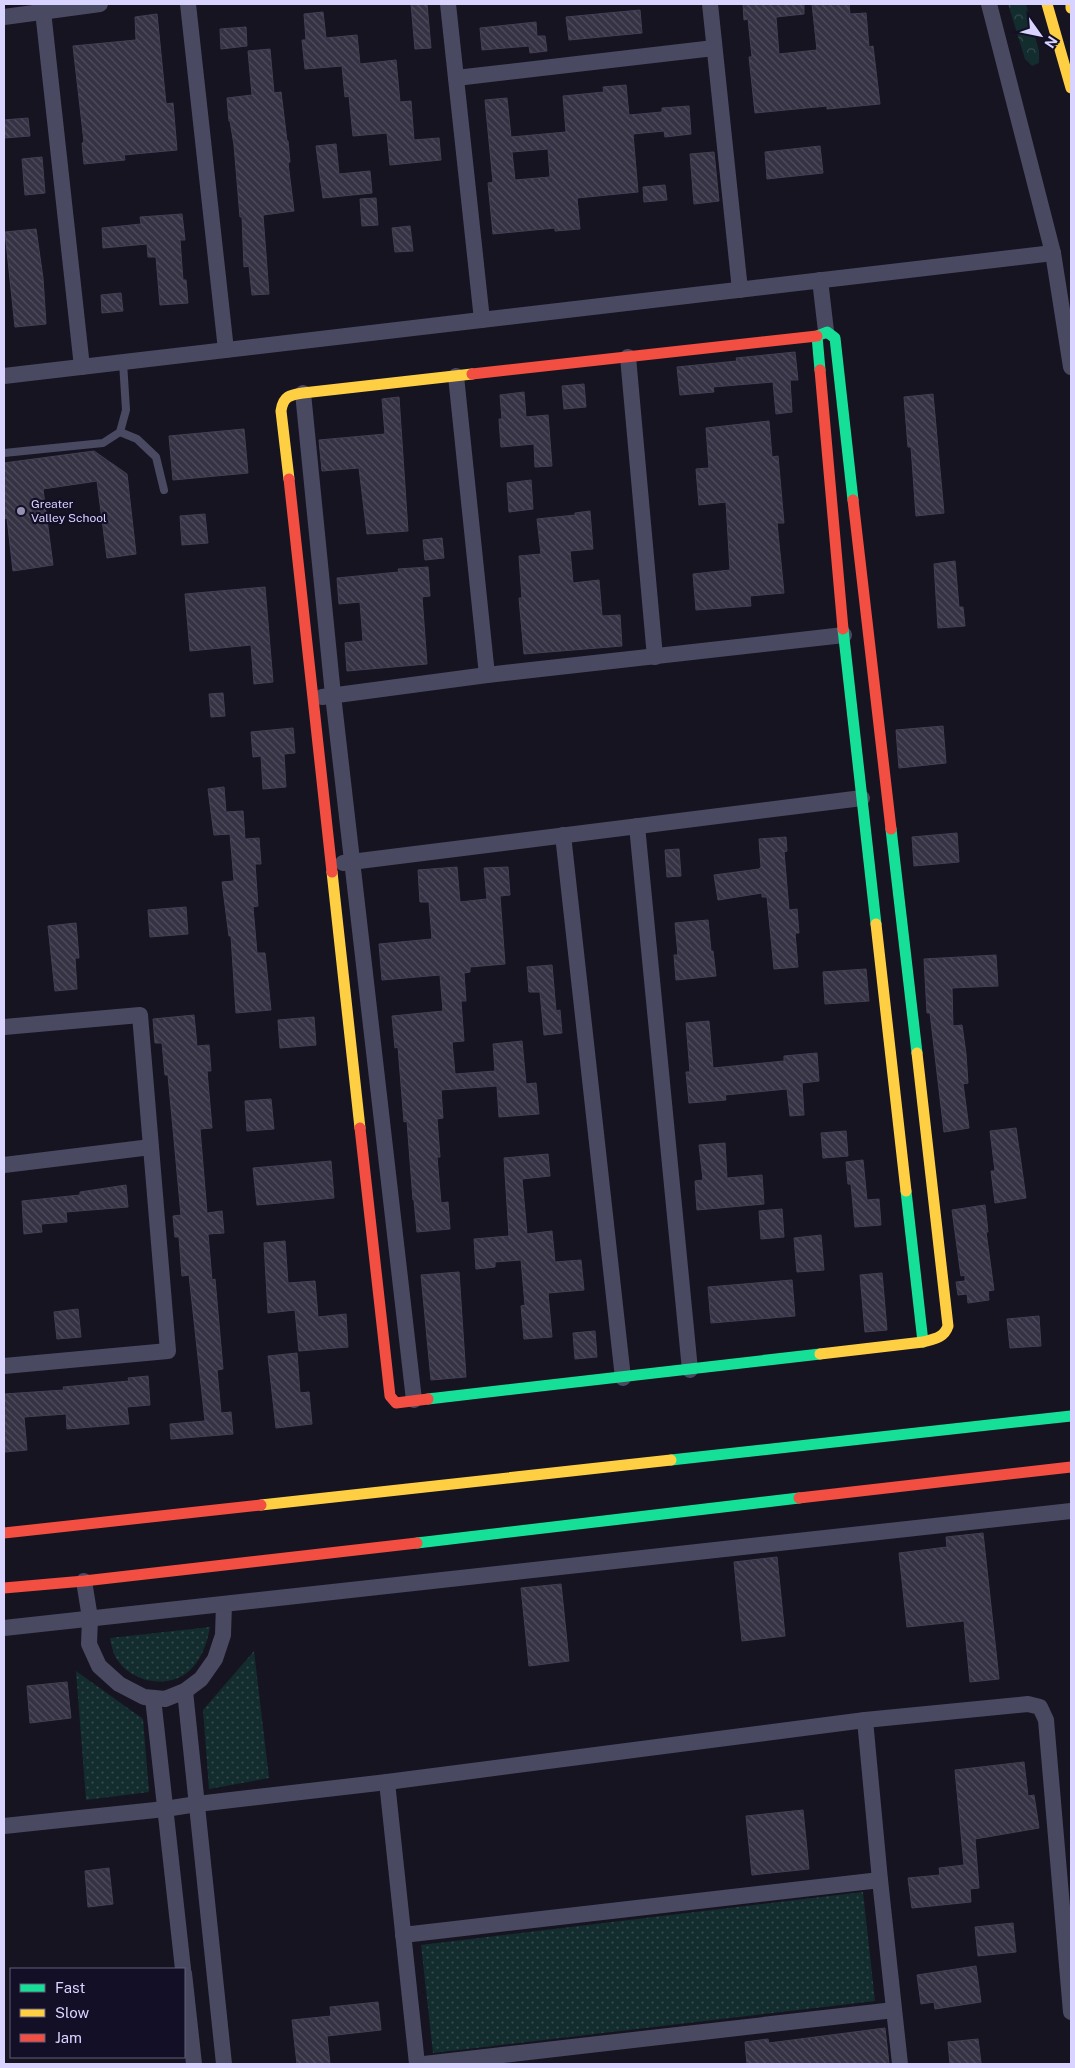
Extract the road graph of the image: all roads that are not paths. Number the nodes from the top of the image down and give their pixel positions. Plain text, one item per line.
1 (100, 4) edge
2 (188, 4) edge
3 (448, 4) edge
4 (710, 4) edge
5 (989, 4) edge
6 (1047, 4) edge
7 (1071, 4) edge
8 (1071, 8) edge
9 (44, 12) junction
10 (4, 17) edge
11 (714, 48) junction
12 (456, 78) junction
13 (1071, 88) edge
14 (1054, 253) junction
15 (820, 280) junction
16 (740, 290) junction
17 (482, 320) junction
18 (822, 334) junction
19 (226, 350) junction
20 (628, 357) junction
21 (123, 362) junction
22 (82, 367) junction
23 (1071, 367) edge
24 (4, 376) edge
25 (456, 376) junction
26 (303, 393) junction
27 (120, 432) junction
28 (4, 453) edge
29 (164, 490) dead end
30 (844, 635) junction
31 (655, 657) junction
32 (486, 675) junction
33 (333, 695) junction
34 (312, 698) junction
35 (862, 798) junction
36 (637, 826) junction
37 (563, 835) junction
38 (352, 861) junction
39 (331, 864) junction
40 (4, 1028) edge
41 (151, 1146) junction
42 (4, 1165) edge
43 (390, 1196) junction
44 (368, 1199) junction
45 (923, 1342) junction
46 (4, 1366) edge
47 (690, 1370) junction
48 (623, 1378) junction
49 (414, 1400) junction
50 (1071, 1416) edge
51 (1071, 1467) edge
52 (1071, 1511) edge
53 (4, 1533) edge
54 (84, 1581) junction
55 (4, 1588) edge
56 (224, 1604) junction
57 (90, 1618) junction
58 (4, 1628) edge
59 (185, 1691) junction
60 (153, 1698) junction
61 (865, 1720) junction
62 (387, 1782) junction
63 (197, 1804) junction
64 (165, 1809) junction
65 (4, 1826) edge
66 (880, 1880) junction
67 (403, 1935) junction
68 (184, 1968) edge
69 (185, 1980) edge
70 (894, 2010) junction
71 (1071, 2012) edge
72 (194, 2064) edge
73 (224, 2064) edge
74 (417, 2064) edge
75 (424, 2064) edge
76 (900, 2064) edge

1 - 9 street
2 - 19 street
3 - 12 street
4 - 11 street
5 - 14 street
6 - 13 main road
7 - 8 main road
9 - 10 street
9 - 22 street
11 - 12 street
11 - 16 street
12 - 17 street
14 - 15 street
14 - 23 street
15 - 16 street
15 - 18 street
16 - 17 street
17 - 19 street
18 - 20 main road
18 - 30 main road
18 - 45 main road
19 - 21 street
20 - 25 main road
20 - 31 street
21 - 22 street
21 - 27 lane
22 - 24 street
25 - 26 main road
25 - 32 street
26 - 33 street
26 - 34 main road
27 - 28 lane
27 - 29 lane
30 - 31 street
30 - 35 main road
31 - 32 street
32 - 33 street
33 - 34 street
33 - 38 street
34 - 39 main road
35 - 36 street
35 - 45 main road
36 - 37 street
36 - 47 street
37 - 38 street
37 - 48 street
38 - 39 street
38 - 43 street
39 - 44 main road
40 - 41 street
41 - 42 street
41 - 46 street
43 - 44 street
43 - 49 street
44 - 49 main road
45 - 47 main road
47 - 48 main road
48 - 49 main road
50 - 53 main road
51 - 54 main road
52 - 56 street
54 - 55 main road
54 - 57 street
56 - 57 street
56 - 59 street
57 - 58 street
57 - 60 street
59 - 60 street
59 - 63 street
60 - 64 street
61 - 62 street
61 - 66 street
61 - 71 street
62 - 63 street
62 - 67 street
63 - 64 street
63 - 73 street
64 - 65 street
64 - 68 street
66 - 67 street
66 - 70 street
67 - 74 street
69 - 72 street
70 - 75 street
70 - 76 street

